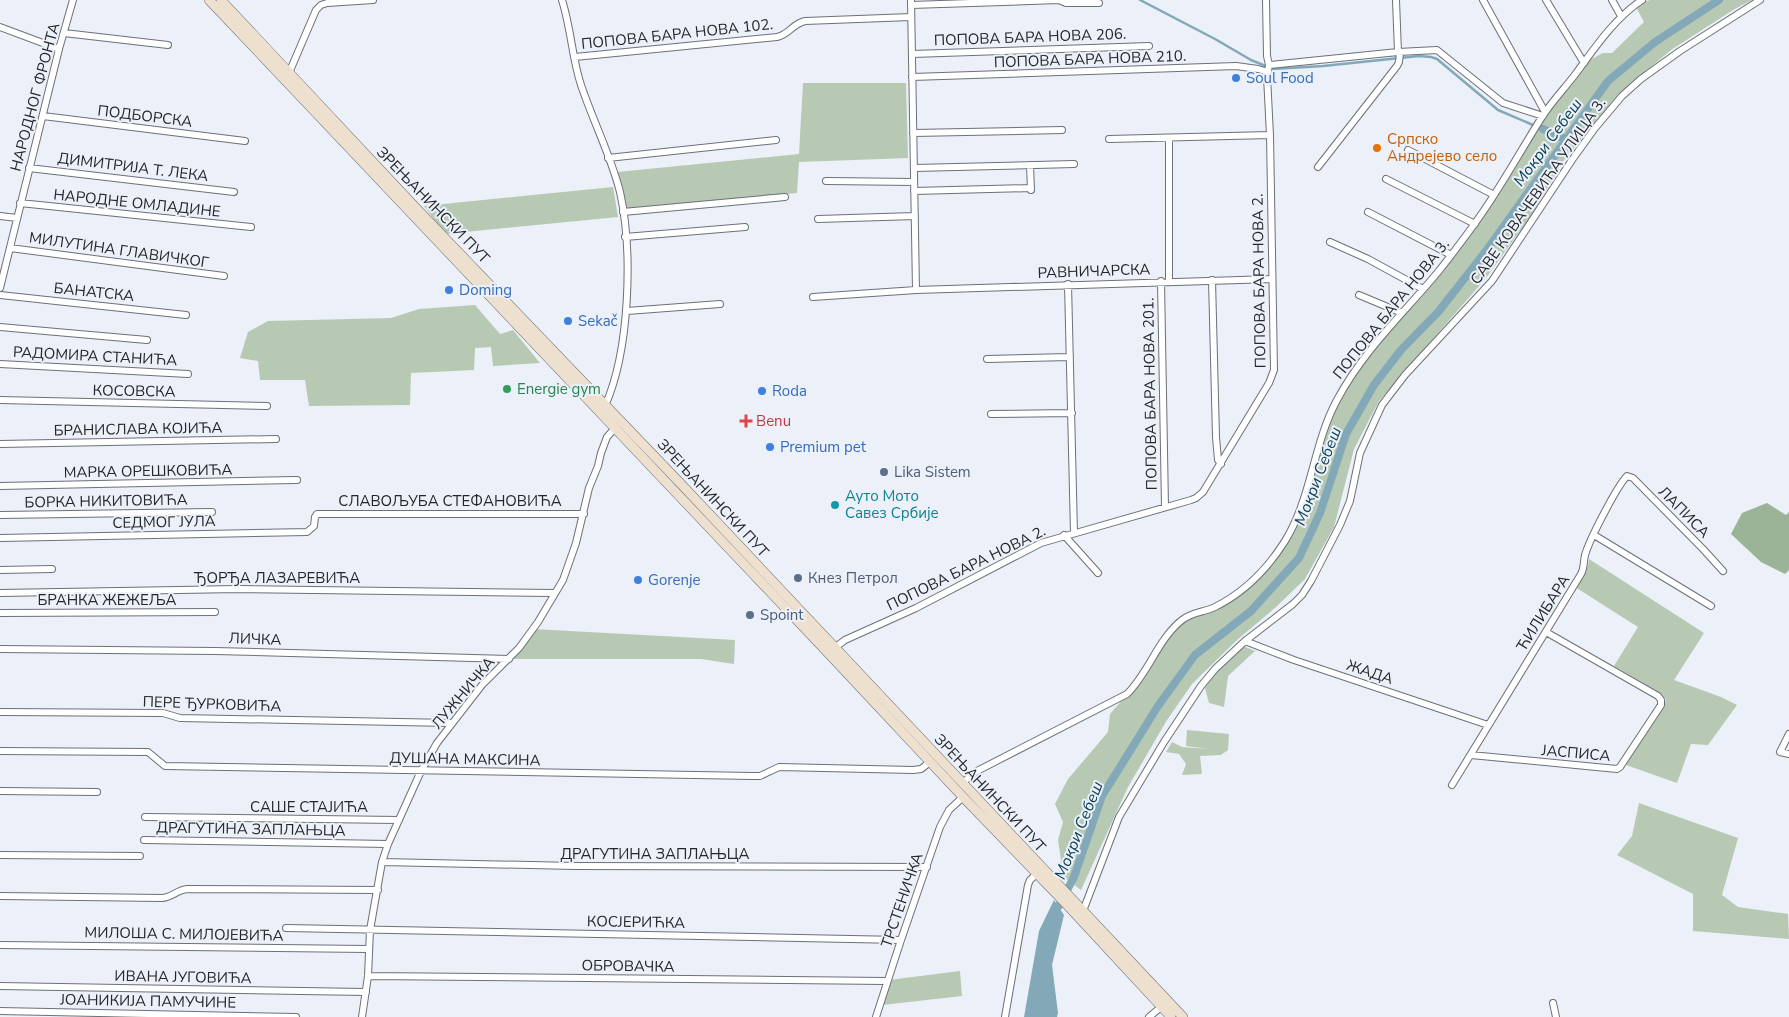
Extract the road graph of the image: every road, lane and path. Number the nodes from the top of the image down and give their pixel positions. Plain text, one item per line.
1 (73, 0) edge
2 (209, 0) edge
3 (221, 0) edge
4 (373, 0) edge
5 (562, 0) edge
6 (1266, 0) edge
7 (1396, 0) edge
8 (1483, 0) edge
9 (1546, 0) edge
10 (1612, 0) edge
11 (1642, 0) edge
12 (1760, 0) edge
13 (911, 2) edge
14 (1099, 4) dead end
15 (1622, 16) junction
16 (911, 17) junction
17 (0, 27) edge
18 (64, 33) junction
19 (168, 45) dead end
20 (1149, 46) dead end
21 (59, 49) junction
22 (1399, 53) junction
23 (912, 54) junction
24 (575, 56) junction
25 (1584, 63) junction
26 (1268, 69) junction
27 (289, 73) junction
28 (912, 77) junction
29 (1544, 114) junction
30 (43, 116) junction
31 (1062, 130) dead end
32 (913, 133) junction
33 (1270, 136) junction
34 (1169, 138) junction
35 (1109, 139) dead end
36 (776, 140) dead end
37 (245, 141) dead end
38 (1408, 150) dead end
39 (608, 158) junction
40 (1074, 164) dead end
41 (1030, 166) junction
42 (1318, 167) dead end
43 (29, 168) junction
44 (914, 168) junction
45 (1386, 179) dead end
46 (826, 181) dead end
47 (914, 182) junction
48 (914, 191) junction
49 (234, 192) dead end
50 (1494, 195) junction
51 (785, 197) dead end
52 (20, 203) junction
53 (623, 212) junction
54 (1368, 212) dead end
55 (0, 216) edge
56 (915, 216) junction
57 (17, 218) junction
58 (818, 218) dead end
59 (1475, 224) junction
60 (251, 227) dead end
61 (745, 227) dead end
62 (625, 237) junction
63 (1330, 242) dead end
64 (10, 248) junction
65 (1451, 255) junction
66 (224, 276) dead end
67 (1272, 278) junction
68 (1212, 280) junction
69 (1161, 281) junction
70 (1169, 281) junction
71 (1068, 284) junction
72 (0, 288) edge
73 (1423, 289) junction
74 (916, 290) junction
75 (0, 295) edge
76 (1359, 295) dead end
77 (813, 298) dead end
78 (720, 304) dead end
79 (627, 311) junction
80 (1402, 313) junction
81 (186, 315) dead end
82 (0, 327) edge
83 (147, 340) dead end
84 (1070, 357) junction
85 (987, 359) dead end
86 (0, 364) edge
87 (188, 374) dead end
88 (0, 400) edge
89 (267, 406) dead end
90 (605, 406) junction
91 (1072, 413) junction
92 (991, 414) dead end
93 (614, 428) junction
94 (276, 439) dead end
95 (0, 444) edge
96 (1221, 464) junction
97 (1624, 479) joint
98 (297, 480) dead end
99 (0, 486) edge
100 (1165, 507) junction
101 (212, 512) dead end
102 (317, 514) joint
103 (584, 514) junction
104 (0, 515) edge
105 (1074, 533) junction
106 (1064, 535) junction
107 (1594, 535) junction
108 (0, 538) edge
109 (52, 569) dead end
110 (0, 570) edge
111 (1723, 571) dead end
112 (1098, 573) dead end
113 (0, 593) edge
114 (555, 593) junction
115 (1711, 606) dead end
116 (214, 612) dead end
117 (0, 613) edge
118 (1546, 632) junction
119 (1245, 641) junction
120 (0, 648) edge
121 (832, 651) junction
122 (509, 659) junction
123 (0, 712) edge
124 (452, 722) junction
125 (1488, 725) junction
126 (1789, 734) edge
127 (0, 751) edge
128 (1789, 754) edge
129 (1470, 755) junction
130 (930, 762) junction
131 (421, 771) junction
132 (962, 783) junction
133 (1452, 785) dead end
134 (0, 791) edge
135 (97, 792) dead end
136 (963, 797) junction
137 (145, 817) dead end
138 (399, 820) junction
139 (144, 840) dead end
140 (388, 844) junction
141 (0, 855) edge
142 (140, 856) dead end
143 (382, 862) junction
144 (927, 867) junction
145 (1039, 871) junction
146 (378, 890) junction
147 (0, 896) edge
148 (1070, 902) junction
149 (1083, 910) junction
150 (286, 928) dead end
151 (370, 930) junction
152 (901, 940) junction
153 (0, 945) edge
154 (369, 949) junction
155 (368, 976) junction
156 (887, 981) junction
157 (0, 986) edge
158 (366, 992) junction
159 (1553, 1002) dead end
160 (1161, 1007) junction
161 (0, 1011) edge
162 (1152, 1016) edge
163 (296, 1017) edge
164 (362, 1017) edge
165 (876, 1017) edge
166 (1005, 1017) edge
167 (1171, 1017) edge
168 (1183, 1017) edge
169 (1556, 1017) edge

1 - 18 street, НАРОДНОГ ФРОНТА
2 - 93 main road, ЗРЕЊАНИНСКИ ПУТ
3 - 27 main road, ЗРЕЊАНИНСКИ ПУТ
4 - 27 street
5 - 24 street
6 - 26 street, ПОПОВА БАРА НОВА 2.
7 - 22 street
8 - 29 street
9 - 25 street
10 - 15 street
11 - 15 street, ПОПОВА БАРА НОВА 3.
12 - 119 street, САВЕ КОВАЧЕВИЋА УЛИЦА 3.
13 - 14 street
13 - 16 street
15 - 25 street, ПОПОВА БАРА НОВА 3.
16 - 23 street
16 - 24 street, ПОПОВА БАРА НОВА 102.
17 - 21 street
18 - 19 street
18 - 21 street, НАРОДНОГ ФРОНТА
20 - 23 street, ПОПОВА БАРА НОВА 206.
21 - 30 street, НАРОДНОГ ФРОНТА
22 - 26 street, ПОПОВА БАРА НОВА 210.
22 - 29 street, ПОПОВА БАРА НОВА 210.
22 - 42 street
23 - 28 street
24 - 39 street
25 - 29 street, ПОПОВА БАРА НОВА 3.
26 - 28 street, ПОПОВА БАРА НОВА 210.
26 - 33 street, ПОПОВА БАРА НОВА 2.
27 - 90 main road, ЗРЕЊАНИНСКИ ПУТ
28 - 32 street
29 - 50 street, ПОПОВА БАРА НОВА 3.
30 - 37 street, ПОДБОРСКА
30 - 43 street, НАРОДНОГ ФРОНТА
31 - 32 street
32 - 44 street
33 - 34 street
33 - 67 street, ПОПОВА БАРА НОВА 2.
34 - 35 street
34 - 70 street
36 - 39 street
38 - 50 street
39 - 53 street
40 - 41 street
41 - 44 street
41 - 48 street
43 - 49 street, ДИМИТРИЈА Т. ЛЕКА
43 - 52 street, НАРОДНОГ ФРОНТА
44 - 47 street
45 - 59 street
46 - 47 street
47 - 48 street
48 - 56 street
50 - 59 street, ПОПОВА БАРА НОВА 3.
51 - 53 street
52 - 57 street, НАРОДНОГ ФРОНТА
52 - 60 street, НАРОДНЕ ОМЛАДИНЕ
53 - 62 street
54 - 65 street
55 - 57 street
56 - 58 street
56 - 74 street
57 - 64 street, НАРОДНОГ ФРОНТА
59 - 65 street, ПОПОВА БАРА НОВА 3.
61 - 62 street
62 - 79 street
63 - 73 street
64 - 66 street, МИЛУТИНА ГЛАВИЧКОГ
64 - 72 street, НАРОДНОГ ФРОНТА
65 - 73 street, ПОПОВА БАРА НОВА 3.
67 - 68 street, РАВНИЧАРСКА
67 - 96 street, ПОПОВА БАРА НОВА 2.
68 - 70 street, РАВНИЧАРСКА
68 - 96 street
69 - 70 street, РАВНИЧАРСКА
69 - 71 street, РАВНИЧАРСКА
69 - 100 street, ПОПОВА БАРА НОВА 201.
71 - 74 street, РАВНИЧАРСКА
71 - 84 street
73 - 80 street, ПОПОВА БАРА НОВА 3.
74 - 77 street, РАВНИЧАРСКА
75 - 81 street, БАНАТСКА
76 - 80 street
78 - 79 street
79 - 90 street
80 - 132 street, ПОПОВА БАРА НОВА 3.
82 - 83 street
84 - 85 street
84 - 91 street
86 - 87 street, РАДОМИРА СТАНИЋА
88 - 89 street, КОСОВСКА
90 - 121 main road, ЗРЕЊАНИНСКИ ПУТ
91 - 92 street
91 - 105 street
93 - 103 street, ЛУЖНИЧКА
93 - 121 main road, ЗРЕЊАНИНСКИ ПУТ
94 - 95 street, БРАНИСЛАВА КОЈИЋА
96 - 100 street, ПОПОВА БАРА НОВА 2.
97 - 107 street, ЋИЛИБАРА
97 - 111 street, ЛАПИСА
98 - 99 street, МАРКА ОРЕШКОВИЋА
100 - 105 street, ПОПОВА БАРА НОВА 2.
101 - 104 street, БОРКА НИКИТОВИЋА
102 - 103 street, СЛАВОЉУБА СТЕФАНОВИЋА
102 - 108 street, СЕДМОГ ЈУЛА
103 - 114 street, ЛУЖНИЧКА
105 - 106 street, ПОПОВА БАРА НОВА 2.
106 - 112 street
106 - 121 street, ПОПОВА БАРА НОВА 2.
107 - 115 street
107 - 118 street, ЋИЛИБАРА
109 - 110 street
113 - 114 street, ЂОРЂА ЛАЗАРЕВИЋА
114 - 122 street, ЛУЖНИЧКА
116 - 117 street, БРАНКА ЖЕЖЕЉА
118 - 125 street, ЋИЛИБАРА
118 - 129 street, ЈАСПИСА
119 - 125 street, ЖАДА
119 - 149 street, САВЕ КОВАЧЕВИЋА УЛИЦА 3.
120 - 122 street, ЛИЧКА
121 - 130 main road, ЗРЕЊАНИНСКИ ПУТ
121 - 132 main road, ЗРЕЊАНИНСКИ ПУТ
122 - 124 street, ЛУЖНИЧКА
123 - 124 street, ПЕРЕ ЂУРКОВИЋА
124 - 131 street, ЛУЖНИЧКА
125 - 129 street, ЋИЛИБАРА
126 - 128 street
127 - 131 street, ДУШАНА МАКСИНА
129 - 133 street
130 - 131 street, ДУШАНА МАКСИНА
130 - 136 main road, ЗРЕЊАНИНСКИ ПУТ
131 - 138 street, ЛУЖНИЧКА
132 - 145 main road, ЗРЕЊАНИНСКИ ПУТ
134 - 135 street
136 - 144 street, ТРСТЕНИЧКА
136 - 145 main road, ЗРЕЊАНИНСКИ ПУТ
137 - 138 street, САШЕ СТАЈИЋА
138 - 140 street, ЛУЖНИЧКА
139 - 140 street, ДРАГУТИНА ЗАПЛАЊЦА
140 - 143 street, ЛУЖНИЧКА
141 - 142 street
143 - 144 street, ДРАГУТИНА ЗАПЛАЊЦА
143 - 146 street, ЛУЖНИЧКА
144 - 152 street, ТРСТЕНИЧКА
145 - 148 main road, ЗРЕЊАНИНСКИ ПУТ
145 - 166 street
146 - 147 street
146 - 151 street, ЛУЖНИЧКА
148 - 149 main road, ЗРЕЊАНИНСКИ ПУТ
148 - 160 main road, ЗРЕЊАНИНСКИ ПУТ
149 - 168 main road, ЗРЕЊАНИНСКИ ПУТ
150 - 151 street, КОСЈЕРИЋКА
151 - 152 street, КОСЈЕРИЋКА
151 - 154 street, ЛУЖНИЧКА
152 - 156 street, ТРСТЕНИЧКА
153 - 154 street, МИЛОША С. МИЛОЈЕВИЋА
154 - 155 street, ЛУЖНИЧКА
155 - 156 street, ОБРОВАЧКА
155 - 158 street, ЛУЖНИЧКА
156 - 165 street, ТРСТЕНИЧКА
157 - 158 street, ИВАНА ЈУГОВИЋА
158 - 164 street, ЛУЖНИЧКА
159 - 169 street
160 - 162 street
160 - 167 main road, ЗРЕЊАНИНСКИ ПУТ
161 - 163 street, ЈОАНИКИЈА ПАМУЧИНЕ

